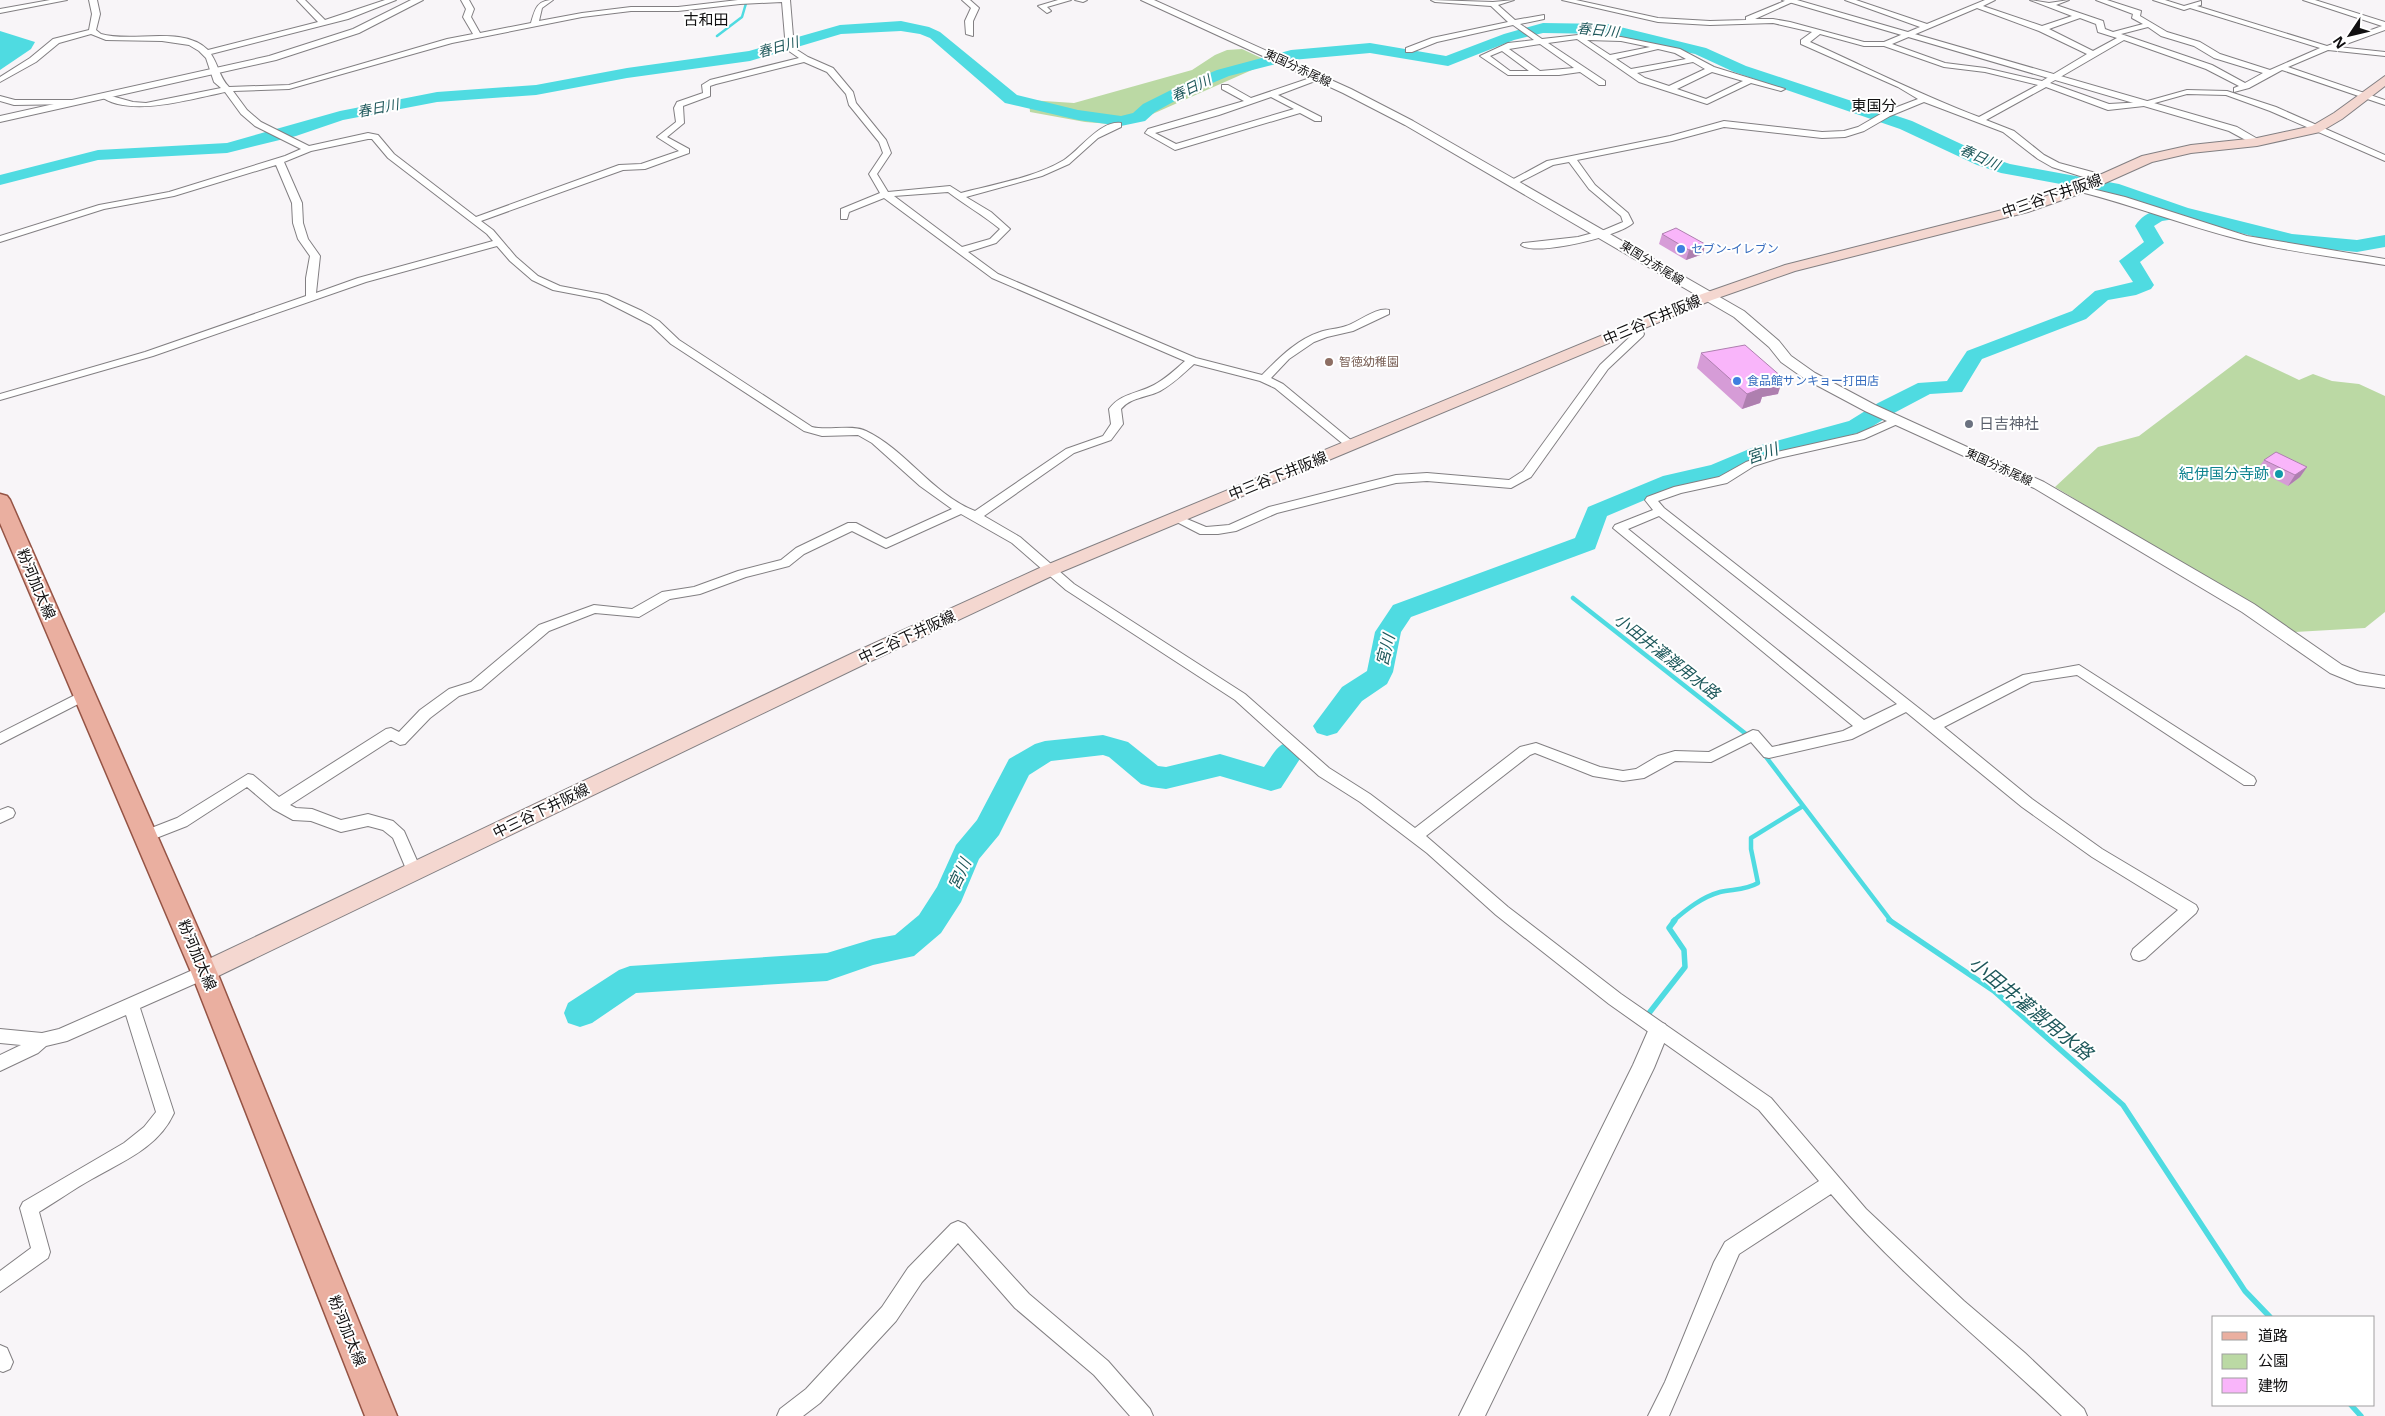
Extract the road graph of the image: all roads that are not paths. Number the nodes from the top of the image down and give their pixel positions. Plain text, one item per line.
1 (63, 0) edge
2 (93, 0) edge
3 (301, 0) edge
4 (392, 0) edge
5 (418, 0) edge
6 (465, 0) edge
7 (549, 0) edge
8 (785, 0) edge
9 (966, 0) edge
10 (1033, 0) edge
11 (1067, 0) edge
12 (1079, 0) edge
13 (1084, 0) edge
14 (1146, 0) edge
15 (1434, 0) edge
16 (1510, 0) edge
17 (1566, 0) edge
18 (1790, 0) edge
19 (1849, 0) edge
20 (1991, 0) edge
21 (2034, 0) edge
22 (2065, 0) edge
23 (2100, 0) edge
24 (2157, 0) edge
25 (2206, 0) edge
26 (2307, 0) edge
27 (740, 1) edge
28 (1587, 1) edge
29 (1493, 4) junction
30 (2049, 5) junction
31 (1977, 6) junction
32 (2190, 6) junction
33 (0, 11) edge
34 (2079, 16) junction
35 (1540, 17) dead end
36 (322, 21) junction
37 (1746, 22) junction
38 (535, 23) junction
39 (1517, 25) junction
40 (2148, 25) junction
41 (2385, 25) edge
42 (1928, 27) junction
43 (2042, 29) junction
44 (92, 31) junction
45 (1818, 32) junction
46 (970, 34) dead end
47 (2113, 34) junction
48 (477, 35) junction
49 (1908, 36) junction
50 (1578, 37) junction
51 (2123, 38) junction
52 (1847, 40) junction
53 (1539, 41) junction
54 (1885, 44) junction
55 (1502, 48) junction
56 (1660, 48) junction
57 (2327, 48) junction
58 (1409, 50) dead end
59 (1823, 50) junction
60 (206, 53) junction
61 (2092, 54) junction
62 (2385, 54) edge
63 (1608, 58) junction
64 (804, 59) junction
65 (1693, 60) junction
66 (2280, 67) junction
67 (1582, 69) junction
68 (1711, 69) junction
69 (217, 71) junction
70 (1630, 72) junction
71 (1538, 73) junction
72 (2270, 73) junction
73 (1319, 78) junction
74 (0, 80) edge
75 (2385, 80) edge
76 (1749, 81) junction
77 (2046, 82) junction
78 (1602, 83) dead end
79 (2246, 86) junction
80 (1225, 87) dead end
81 (229, 89) junction
82 (1670, 89) junction
83 (1781, 89) dead end
84 (2227, 93) junction
85 (1271, 94) junction
86 (104, 96) junction
87 (2365, 96) junction
88 (0, 98) edge
89 (1924, 99) junction
90 (1250, 101) junction
91 (75, 102) junction
92 (2385, 103) edge
93 (2144, 104) junction
94 (1300, 110) junction
95 (0, 119) edge
96 (1318, 119) dead end
97 (1981, 119) junction
98 (1118, 125) dead end
99 (2316, 129) junction
100 (2257, 142) junction
101 (2385, 146) edge
102 (308, 148) junction
103 (2369, 151) junction
104 (1571, 158) junction
105 (2385, 158) edge
106 (279, 161) junction
107 (2103, 179) junction
108 (1513, 182) junction
109 (2082, 188) junction
110 (885, 194) junction
111 (960, 196) junction
112 (844, 217) dead end
113 (475, 220) junction
114 (1602, 233) junction
115 (0, 239) edge
116 (500, 242) junction
117 (1526, 245) dead end
118 (960, 251) junction
119 (2385, 262) edge
120 (1707, 297) junction
121 (311, 298) junction
122 (1384, 312) dead end
123 (1636, 327) junction
124 (1192, 360) junction
125 (1264, 379) junction
126 (0, 397) edge
127 (1893, 418) junction
128 (1352, 446) junction
129 (0, 500) edge
130 (962, 510) junction
131 (1660, 511) junction
132 (976, 516) junction
133 (1174, 518) junction
134 (1050, 570) junction
135 (2385, 682) edge
136 (83, 696) junction
137 (1907, 705) junction
138 (1862, 726) junction
139 (1934, 726) junction
140 (0, 739) edge
141 (2249, 781) dead end
142 (278, 805) junction
143 (146, 836) junction
144 (1415, 836) junction
145 (414, 872) junction
146 (2139, 954) dead end
147 (204, 972) junction
148 (131, 1004) junction
149 (1658, 1031) junction
150 (0, 1034) edge
151 (42, 1040) junction
152 (0, 1064) edge
153 (1832, 1183) junction
154 (0, 1282) edge
155 (381, 1416) edge
156 (787, 1416) edge
157 (1143, 1416) edge
158 (1472, 1416) edge
159 (1658, 1416) edge
160 (2077, 1416) edge

1 - 33 street
2 - 44 street
3 - 36 street
4 - 36 street
5 - 69 street
6 - 48 street
7 - 38 street
8 - 27 street
8 - 64 street
9 - 46 street
10 - 11 street
12 - 13 street
14 - 73 street, 東国分赤尾線
15 - 29 street
16 - 29 street
17 - 28 street
18 - 37 street
18 - 49 street
19 - 42 street
20 - 31 street
21 - 30 street
22 - 30 street
23 - 40 street
24 - 32 street
25 - 32 street
26 - 41 street
27 - 38 street
28 - 37 street
29 - 39 street
30 - 34 street
31 - 42 street
31 - 43 street
32 - 57 street
34 - 43 street
34 - 47 street
35 - 39 street
36 - 60 street
37 - 45 street
38 - 48 street
39 - 53 street
39 - 58 street
40 - 47 street
40 - 72 street
41 - 57 street
42 - 49 street
43 - 61 street
44 - 60 street
44 - 74 street
45 - 52 street
45 - 59 street
47 - 51 street
48 - 81 street
49 - 54 street
49 - 77 street
50 - 53 street
50 - 56 street
50 - 63 street
51 - 61 street
51 - 79 street
52 - 54 street
52 - 59 street
53 - 55 street
53 - 67 street
54 - 77 street
55 - 71 street
55 - 71 street
56 - 63 street
56 - 65 street
57 - 62 street
57 - 66 street
59 - 89 street
60 - 69 street
61 - 77 street
63 - 70 street
64 - 110 street
64 - 113 street
65 - 68 street
65 - 70 street
66 - 72 street
66 - 87 street
67 - 71 street
67 - 78 street
68 - 76 street
68 - 82 street
69 - 81 street
69 - 86 street
70 - 82 street
72 - 79 street
73 - 85 street
73 - 108 street, 東国分赤尾線
75 - 87 main road, 中三谷下井阪線
76 - 82 street
76 - 83 street
77 - 93 street
77 - 97 street
79 - 84 street
80 - 90 street
81 - 86 street
81 - 102 street
84 - 93 street
84 - 99 street
85 - 90 street
85 - 94 street
86 - 91 street
87 - 92 street
87 - 99 main road, 中三谷下井阪線
88 - 91 street
89 - 97 street
89 - 104 street
90 - 94 street
91 - 95 street
93 - 100 street
94 - 96 street
97 - 107 street
98 - 111 street
99 - 100 main road, 中三谷下井阪線
99 - 103 street
100 - 107 main road, 中三谷下井阪線
101 - 103 street
102 - 106 street
102 - 113 street
103 - 105 street
104 - 108 street
104 - 114 street
106 - 115 street
106 - 121 street
107 - 109 main road, 中三谷下井阪線
108 - 114 street, 東国分赤尾線
109 - 119 street
109 - 120 main road, 中三谷下井阪線
110 - 111 street
110 - 112 street
110 - 118 street
111 - 118 street
113 - 116 street
114 - 117 street
114 - 120 street, 東国分赤尾線
116 - 121 street
116 - 130 street
118 - 124 street
120 - 123 main road, 中三谷下井阪線
120 - 127 street, 東国分赤尾線
121 - 126 street
122 - 125 street
123 - 128 main road, 中三谷下井阪線
123 - 133 street
124 - 125 street
124 - 132 street
125 - 128 street
127 - 131 street
127 - 135 street, 東国分赤尾線
128 - 133 main road, 中三谷下井阪線
129 - 136 main road, 粉河加太線
130 - 132 street
130 - 142 street
131 - 137 street
131 - 138 street
132 - 134 street
133 - 134 main road, 中三谷下井阪線
134 - 144 street
134 - 145 main road, 中三谷下井阪線
136 - 140 street
136 - 143 main road, 粉河加太線
137 - 138 street
137 - 139 street
138 - 144 street
139 - 141 street
139 - 146 street
142 - 143 street
142 - 145 street
143 - 147 main road, 粉河加太線
144 - 149 street
145 - 147 main road, 中三谷下井阪線
147 - 148 street
147 - 155 main road, 粉河加太線
148 - 151 street
148 - 154 street
149 - 153 street
149 - 158 street
150 - 151 street
151 - 152 street
153 - 159 street
153 - 160 street
156 - 157 street

